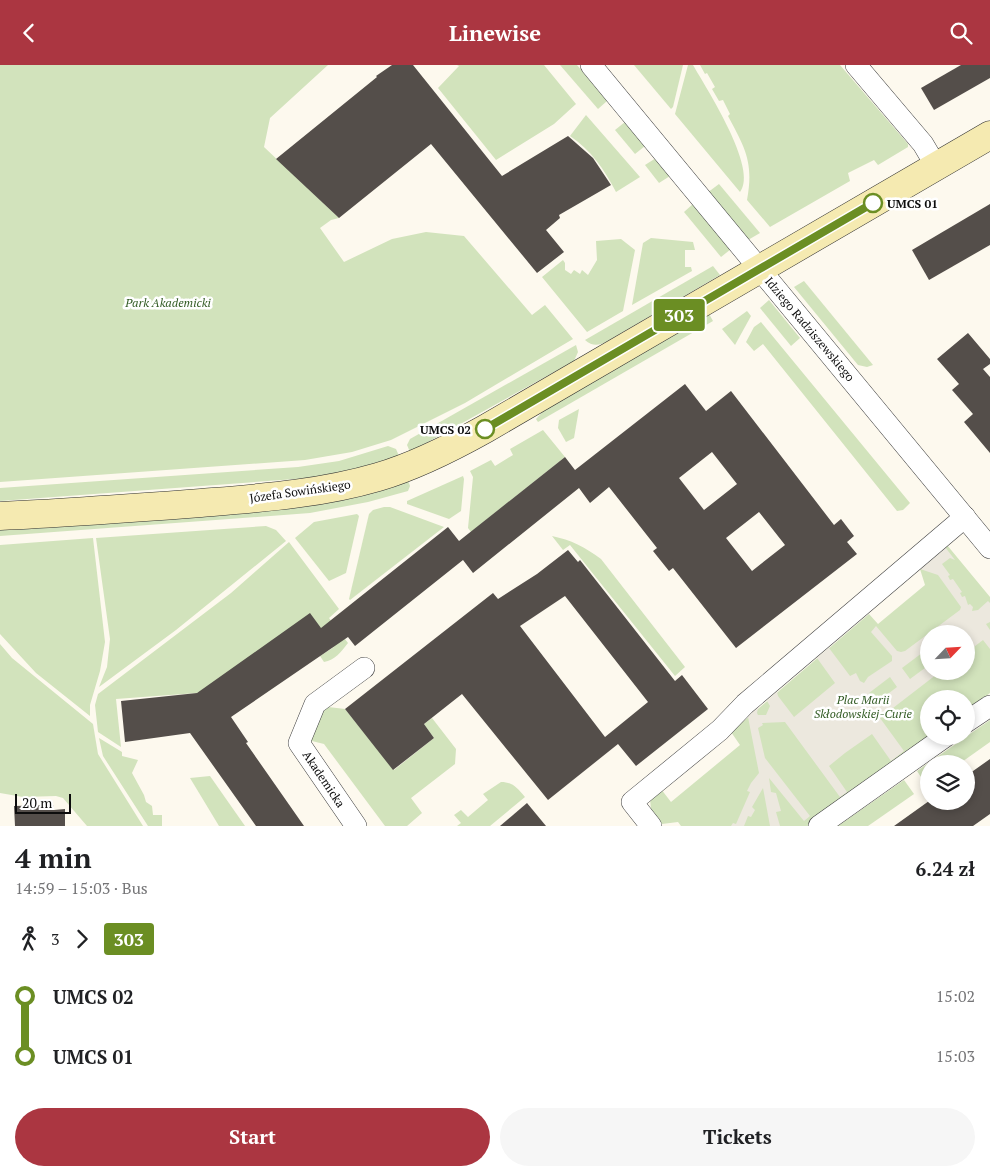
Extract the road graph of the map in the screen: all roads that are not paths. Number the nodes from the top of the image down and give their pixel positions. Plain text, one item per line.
1 (591, 65) edge
2 (856, 65) edge
3 (990, 135) edge
4 (936, 166) junction
5 (759, 269) junction
6 (0, 517) edge
7 (965, 517) junction
8 (990, 548) edge
9 (364, 669) dead end
10 (990, 706) edge
11 (975, 716) edge
12 (933, 745) edge
13 (356, 826) edge
14 (651, 826) edge
15 (819, 826) edge

1 - 5 street, Idziego Radziszewskiego
2 - 4 street
3 - 4 main road, Józefa Sowińskiego
4 - 5 main road, Józefa Sowińskiego
5 - 6 main road, Józefa Sowińskiego
5 - 7 street, Idziego Radziszewskiego
7 - 8 street, Idziego Radziszewskiego
7 - 14 street
9 - 13 street, Akademicka
10 - 11 street
12 - 15 street

